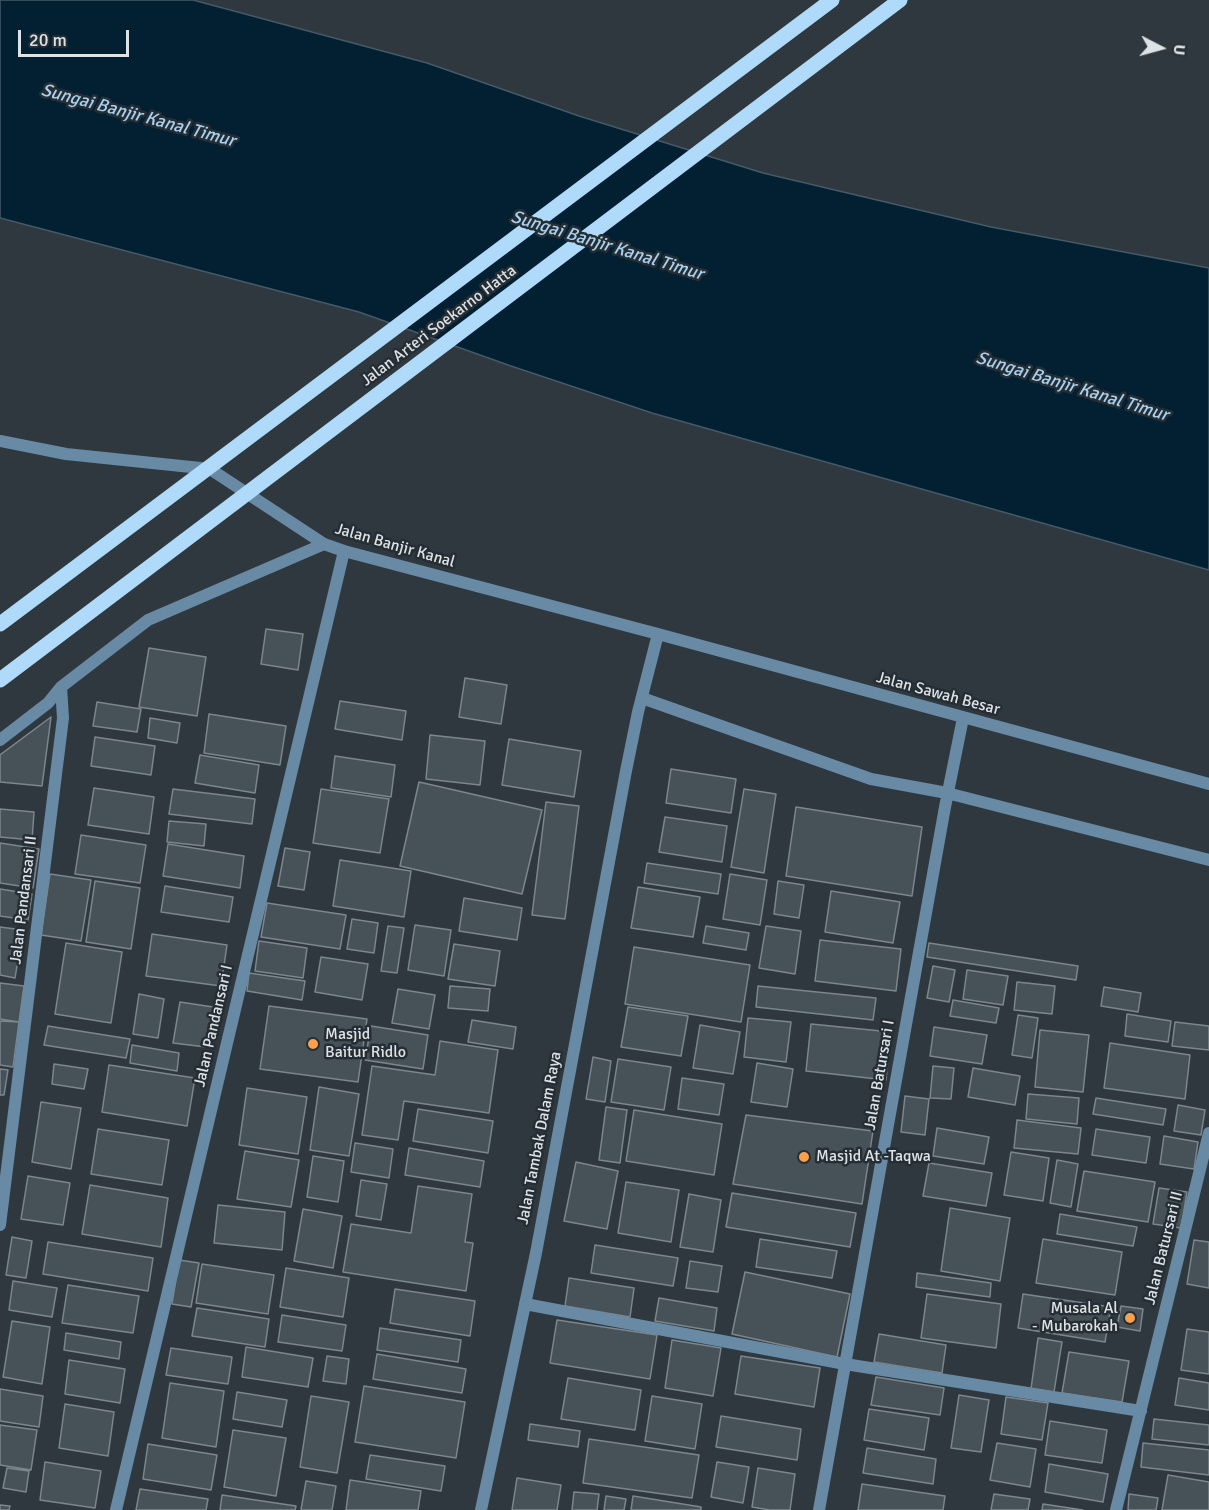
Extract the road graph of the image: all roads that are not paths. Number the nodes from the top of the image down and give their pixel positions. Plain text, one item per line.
1 (832, 0) edge
2 (900, 0) edge
3 (0, 441) edge
4 (324, 544) junction
5 (344, 551) junction
6 (0, 624) edge
7 (658, 634) junction
8 (0, 680) edge
9 (61, 687) junction
10 (642, 698) junction
11 (963, 718) junction
12 (0, 740) edge
13 (1209, 784) edge
14 (947, 793) junction
15 (1209, 860) edge
16 (1209, 1133) edge
17 (0, 1225) edge
18 (525, 1304) junction
19 (845, 1364) junction
20 (1141, 1411) junction
21 (116, 1510) edge
22 (481, 1510) edge
23 (819, 1510) edge
24 (1116, 1510) edge

1 - 6 main road, Jalan Arteri Soekarno Hatta, bridge
2 - 8 main road, Jalan Arteri Soekarno Hatta, bridge
3 - 4 street, Jalan Banjir Kanal
4 - 5 street, Jalan Banjir Kanal
4 - 9 street
5 - 7 street, Jalan Banjir Kanal
5 - 21 street, Jalan Pandansari I
7 - 10 street, Jalan Tambak Dalam Raya
7 - 11 street, Jalan Sawah Besar
9 - 12 street
9 - 17 street, Jalan Pandansari II
10 - 14 street
10 - 18 street, Jalan Tambak Dalam Raya
11 - 13 street, Jalan Sawah Besar
11 - 14 street, Jalan Batursari I
14 - 15 street
14 - 19 street, Jalan Batursari I
16 - 20 street, Jalan Batursari II
18 - 19 street
18 - 22 street, Jalan Tambak Dalam Raya
19 - 20 street
19 - 23 street, Jalan Batursari I
20 - 24 street, Jalan Batursari II

